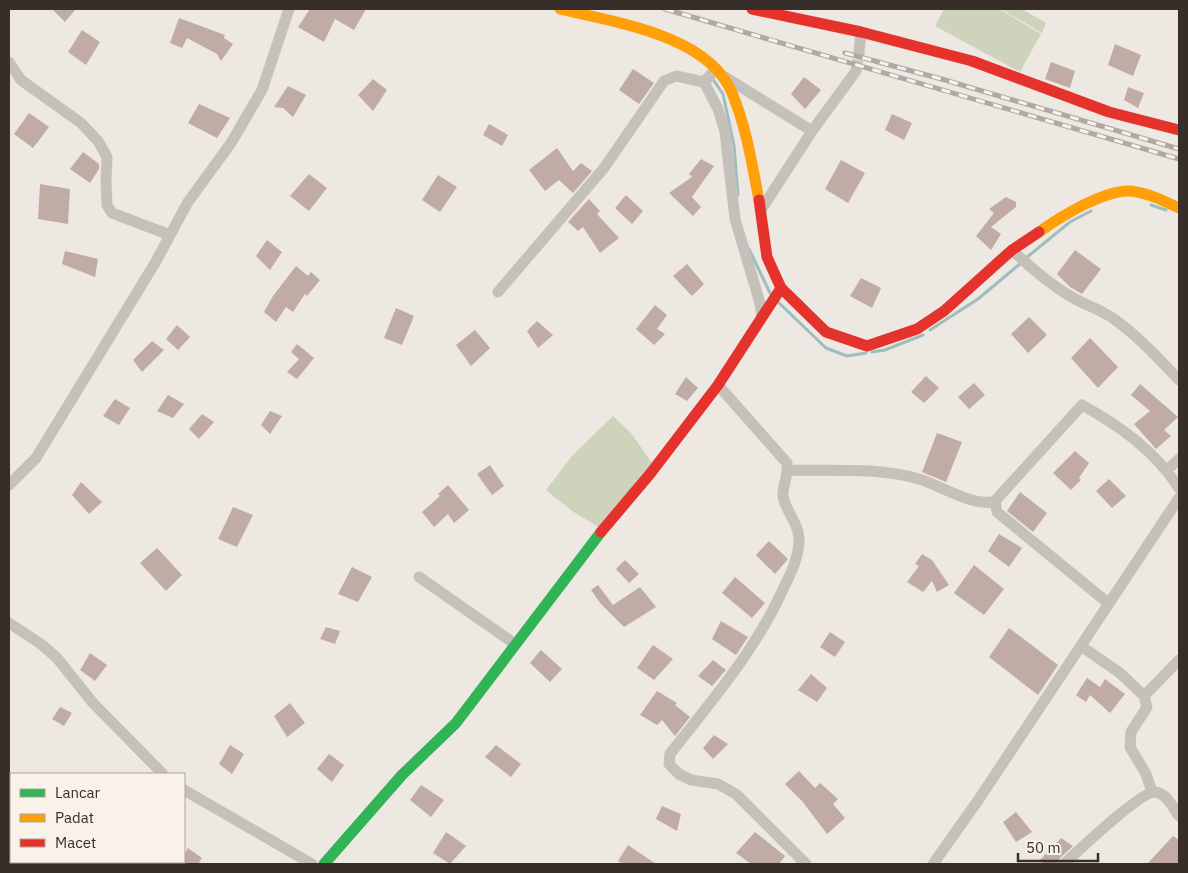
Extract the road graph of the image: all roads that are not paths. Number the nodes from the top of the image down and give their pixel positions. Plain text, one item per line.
1 (289, 9) edge
2 (560, 9) edge
3 (752, 9) edge
4 (861, 32) junction
5 (859, 52) tunnel mouth
6 (9, 62) edge
7 (856, 71) tunnel mouth
8 (712, 76) junction
9 (1179, 130) edge
10 (812, 131) junction
11 (1179, 208) edge
12 (761, 210) junction
13 (170, 234) junction
14 (1016, 254) junction
15 (498, 292) dead end
16 (779, 292) junction
17 (764, 313) junction
18 (1179, 380) edge
19 (718, 385) junction
20 (1179, 459) edge
21 (788, 470) junction
22 (1167, 470) junction
23 (9, 485) edge
24 (1179, 488) edge
25 (1179, 498) edge
26 (995, 501) junction
27 (419, 577) dead end
28 (1108, 603) junction
29 (9, 623) edge
30 (515, 644) junction
31 (1080, 646) junction
32 (1179, 660) edge
33 (1144, 696) junction
34 (161, 773) edge
35 (185, 791) edge
36 (1152, 792) junction
37 (1179, 816) edge
38 (330, 862) edge
39 (312, 864) edge
40 (806, 864) edge
41 (933, 864) edge
42 (1064, 864) edge

1 - 13 street
2 - 8 street
3 - 4 street
4 - 5 street
4 - 9 street
6 - 13 street
7 - 10 street
8 - 10 street
8 - 12 street
8 - 15 street
8 - 17 street
10 - 12 street
11 - 14 street
12 - 16 street
13 - 23 street
14 - 16 street
14 - 18 street
16 - 17 street
17 - 19 street
19 - 21 street
19 - 30 street
20 - 22 street
21 - 26 street
21 - 40 street
22 - 24 street
22 - 26 street
25 - 28 street
26 - 28 street
27 - 30 street
28 - 31 street
29 - 34 street
30 - 38 street
31 - 33 street
31 - 41 street
32 - 33 street
33 - 36 street
35 - 39 street
36 - 37 street
36 - 42 street

